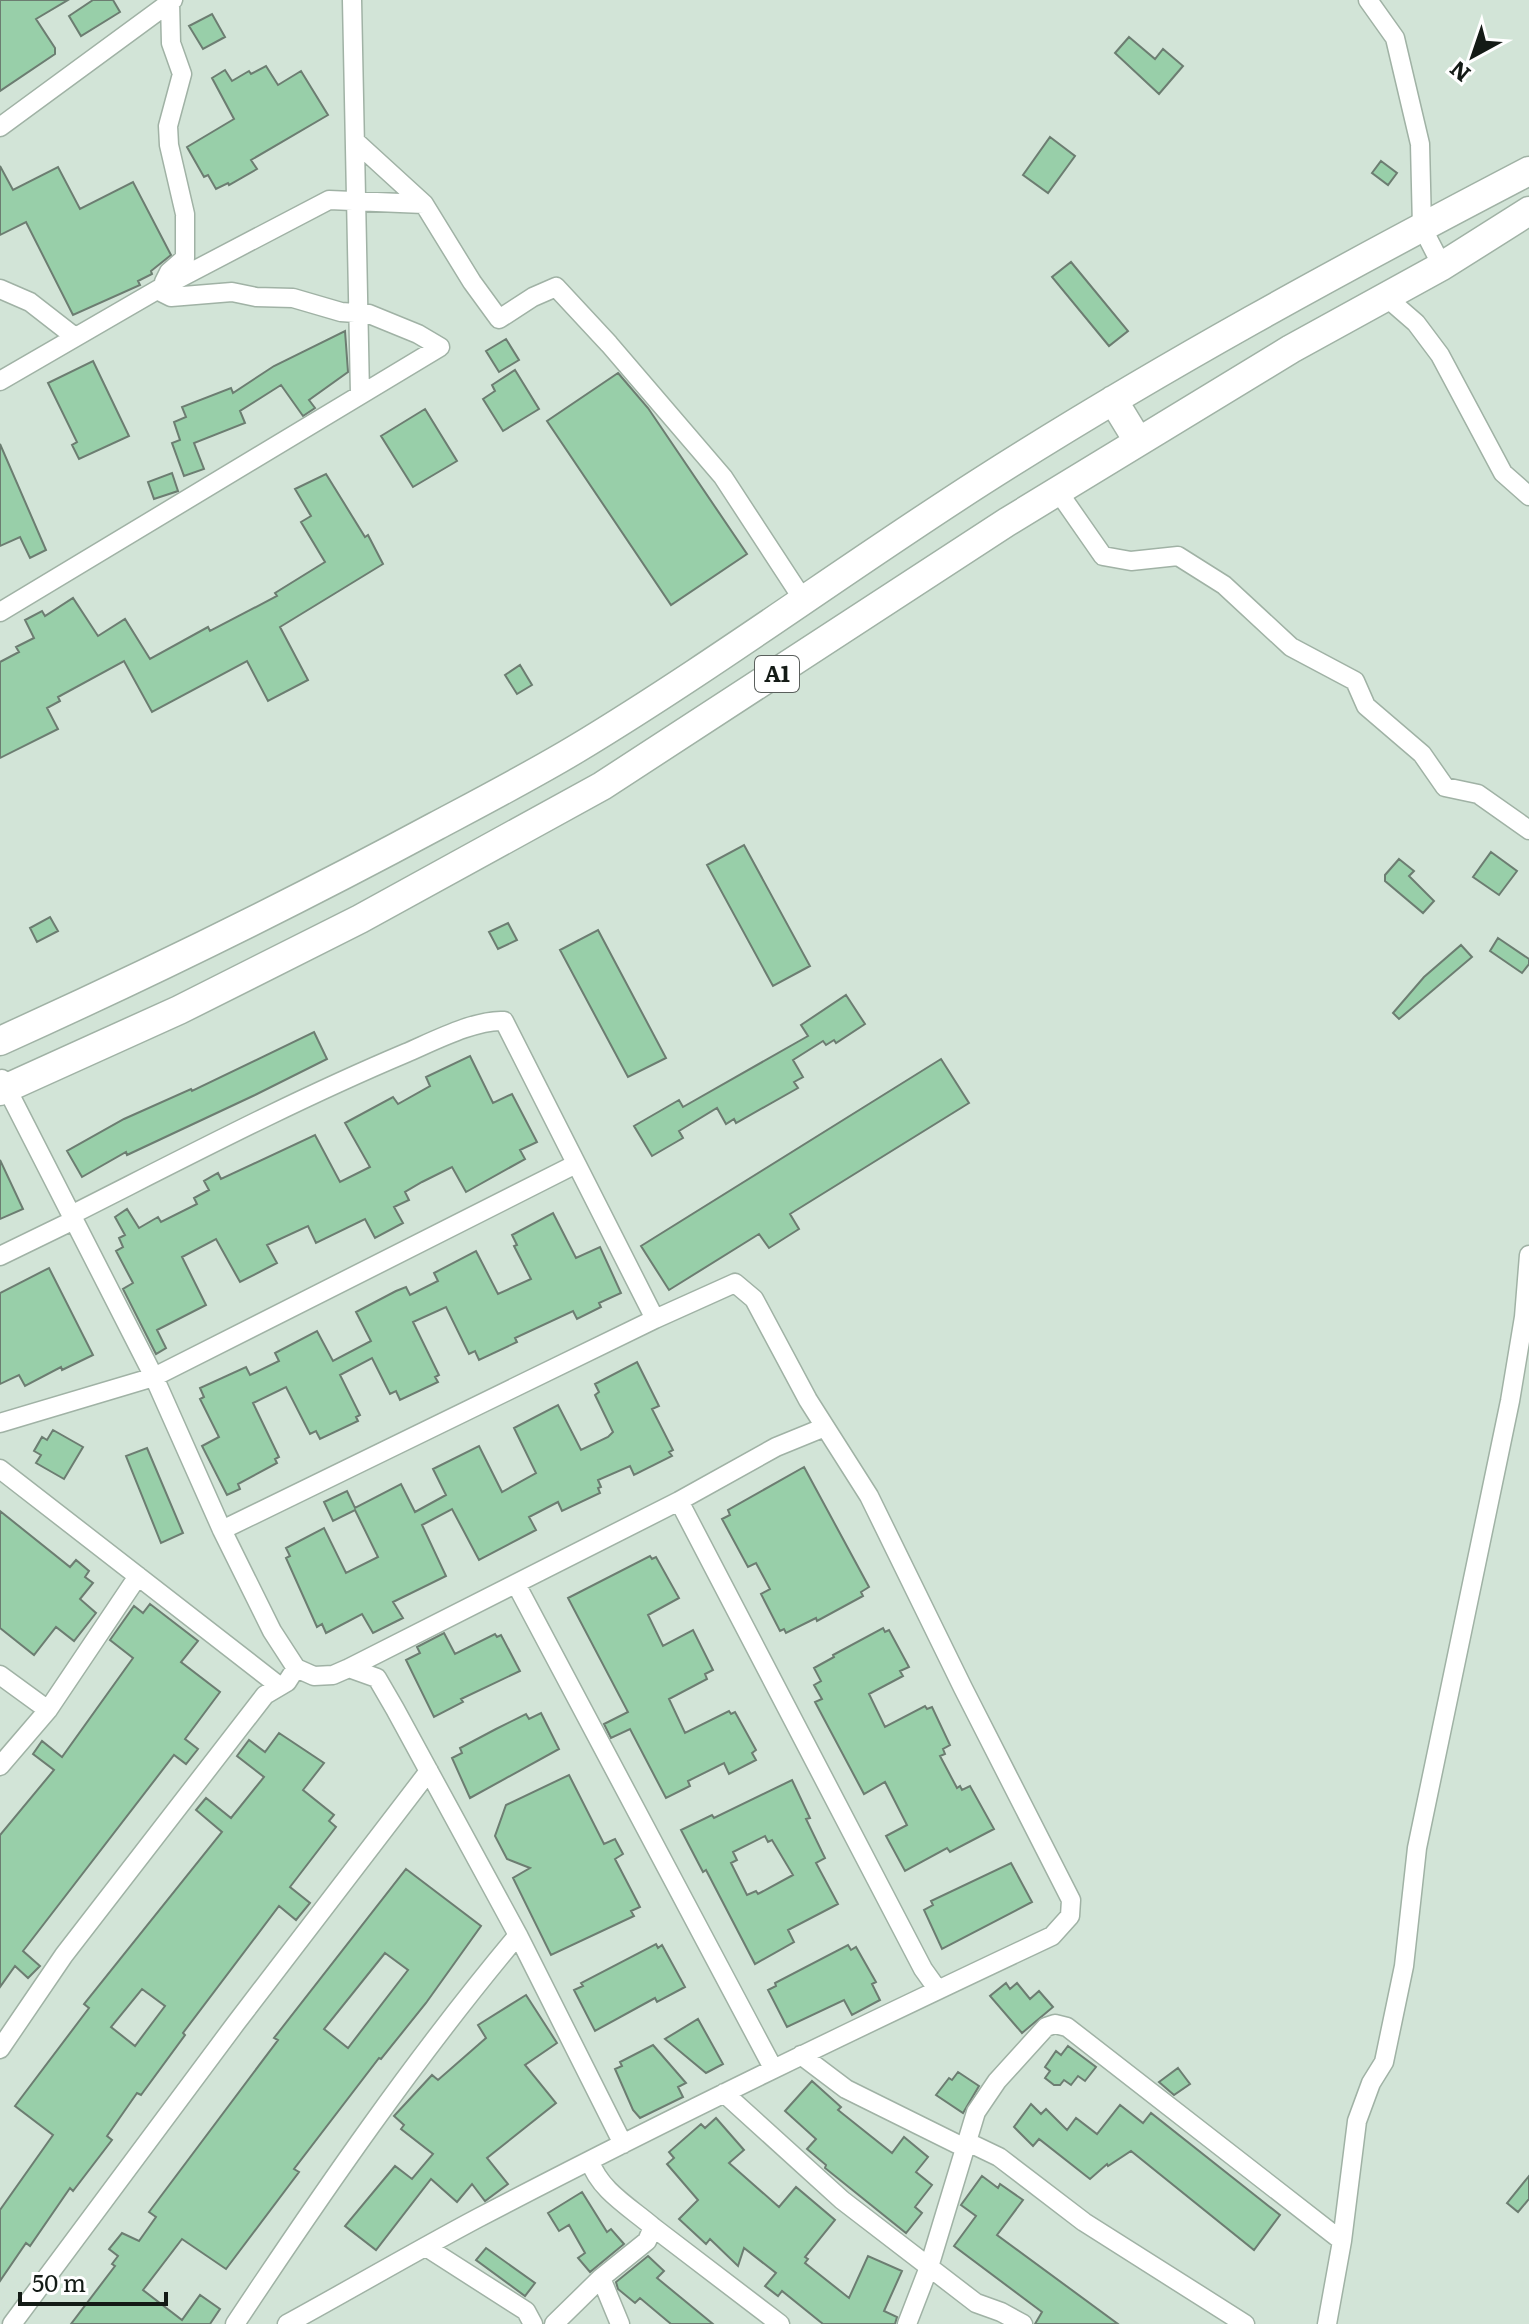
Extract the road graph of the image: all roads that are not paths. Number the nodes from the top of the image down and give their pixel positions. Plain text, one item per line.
1 (352, 0) edge
2 (1368, 0) edge
3 (171, 1) edge
4 (0, 127) edge
5 (355, 141) junction
6 (1529, 171) edge
7 (356, 201) junction
8 (424, 204) junction
9 (1529, 211) edge
10 (1422, 227) junction
11 (1442, 266) junction
12 (0, 289) edge
13 (157, 290) junction
14 (1386, 297) junction
15 (358, 312) junction
16 (75, 337) junction
17 (0, 381) edge
18 (360, 394) junction
19 (1113, 400) junction
20 (1138, 441) junction
21 (1057, 490) junction
22 (1529, 496) edge
23 (804, 601) junction
24 (0, 612) edge
25 (1529, 830) edge
26 (0, 1041) edge
27 (2, 1085) edge
28 (576, 1164) junction
29 (73, 1218) junction
30 (1529, 1255) edge
31 (0, 1256) edge
32 (655, 1319) junction
33 (154, 1377) junction
34 (0, 1423) edge
35 (825, 1427) junction
36 (0, 1469) edge
37 (679, 1501) junction
38 (222, 1530) junction
39 (138, 1576) junction
40 (516, 1584) junction
41 (296, 1668) junction
42 (349, 1668) junction
43 (0, 1675) edge
44 (278, 1685) junction
45 (48, 1710) junction
46 (0, 1766) edge
47 (429, 1771) junction
48 (518, 1935) junction
49 (938, 1990) junction
50 (0, 2049) edge
51 (801, 2055) junction
52 (773, 2068) junction
53 (724, 2093) junction
54 (623, 2144) junction
55 (967, 2146) junction
56 (590, 2161) junction
57 (653, 2227) junction
58 (1342, 2241) junction
59 (426, 2247) junction
60 (929, 2267) junction
61 (601, 2278) junction
62 (558, 2322) edge
63 (12, 2324) edge
64 (235, 2324) edge
65 (287, 2324) edge
66 (533, 2324) edge
67 (620, 2324) edge
68 (780, 2324) edge
69 (907, 2324) edge
70 (1023, 2324) edge
71 (1245, 2324) edge
72 (1327, 2324) edge

1 - 5 street
2 - 10 street
3 - 4 street
3 - 13 street
5 - 7 street
5 - 8 street
6 - 10 highway, A1
7 - 8 street
7 - 13 street
7 - 15 street
8 - 23 street
9 - 11 highway, A1
10 - 11 street
10 - 19 highway, A1
11 - 14 highway, A1
12 - 16 street
13 - 15 street
13 - 16 street
14 - 20 highway, A1
14 - 22 street
15 - 18 street
15 - 18 street
16 - 17 street
18 - 24 street
19 - 20 highway
19 - 23 highway, A1
20 - 21 highway, A1
21 - 25 street
21 - 27 highway, A1
23 - 26 highway, A1
27 - 29 street
28 - 29 street
28 - 32 street
28 - 33 street
29 - 31 street
29 - 33 street
30 - 58 street
32 - 35 street
32 - 38 street
33 - 34 street
33 - 38 street
35 - 37 street
35 - 49 street
36 - 39 street
37 - 40 street
37 - 49 street
38 - 41 street
39 - 44 street
39 - 45 street
40 - 42 street
40 - 52 street
41 - 42 street
41 - 44 street
42 - 47 street
43 - 45 street
44 - 50 street
45 - 46 street
47 - 48 street
47 - 63 street
48 - 54 street
48 - 64 street
49 - 51 street
51 - 52 street
51 - 55 street
52 - 53 street
53 - 54 street
53 - 60 street
54 - 56 street
55 - 58 street
55 - 60 street
55 - 71 street
56 - 57 street
56 - 59 street
57 - 61 street
57 - 68 street
58 - 72 street
59 - 65 street
59 - 66 street
60 - 69 street
60 - 70 street
61 - 62 street
61 - 67 street

